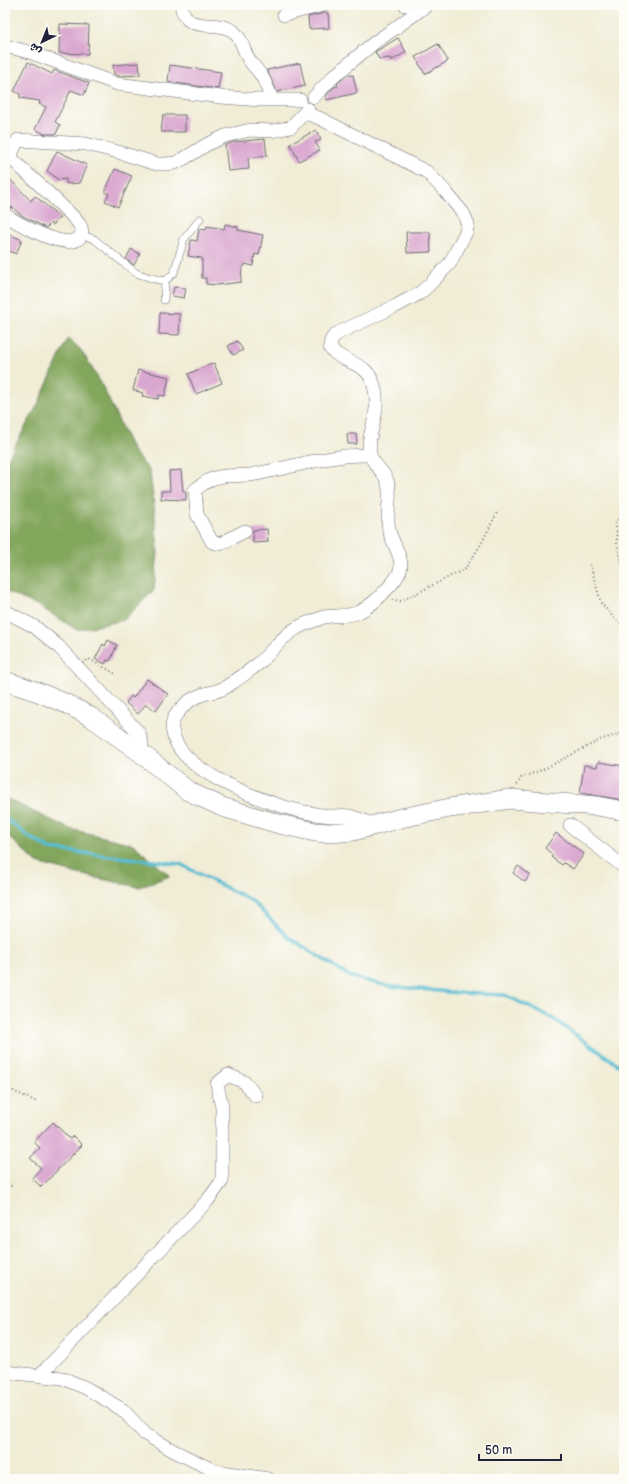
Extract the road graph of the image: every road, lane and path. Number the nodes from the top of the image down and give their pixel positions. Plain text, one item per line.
1 (181, 5) edge
2 (323, 5) edge
3 (405, 5) edge
4 (414, 5) edge
5 (427, 5) edge
6 (284, 15) dead end
7 (5, 46) edge
8 (272, 100) junction
9 (304, 108) junction
10 (5, 215) edge
11 (200, 219) dead end
12 (82, 236) junction
13 (165, 281) junction
14 (164, 300) dead end
15 (370, 455) junction
16 (624, 509) edge
17 (498, 511) dead end
18 (244, 531) dead end
19 (590, 564) dead end
20 (624, 574) edge
21 (382, 594) junction
22 (5, 611) edge
23 (624, 625) edge
24 (76, 666) junction
25 (116, 674) dead end
26 (5, 681) edge
27 (624, 734) edge
28 (141, 753) junction
29 (510, 799) junction
30 (624, 811) edge
31 (375, 825) junction
32 (570, 825) dead end
33 (624, 867) edge
34 (5, 1093) edge
35 (256, 1096) dead end
36 (37, 1102) dead end
37 (5, 1180) edge
38 (12, 1187) dead end
39 (5, 1372) edge
40 (40, 1375) junction
41 (268, 1479) edge

1 - 8 street
2 - 6 street
3 - 4 street
5 - 9 street
7 - 8 street
8 - 9 street
9 - 12 street
9 - 15 street
10 - 12 street
11 - 13 lane
12 - 13 lane
13 - 14 lane
15 - 18 street
15 - 21 street
16 - 20 path
17 - 21 path
19 - 23 path
21 - 31 street
22 - 24 street
24 - 25 path
24 - 28 street
26 - 28 main road
27 - 29 path
28 - 31 main road
29 - 30 main road
29 - 31 main road
32 - 33 street
34 - 36 path
35 - 40 street
37 - 38 path
39 - 40 street
40 - 41 street

